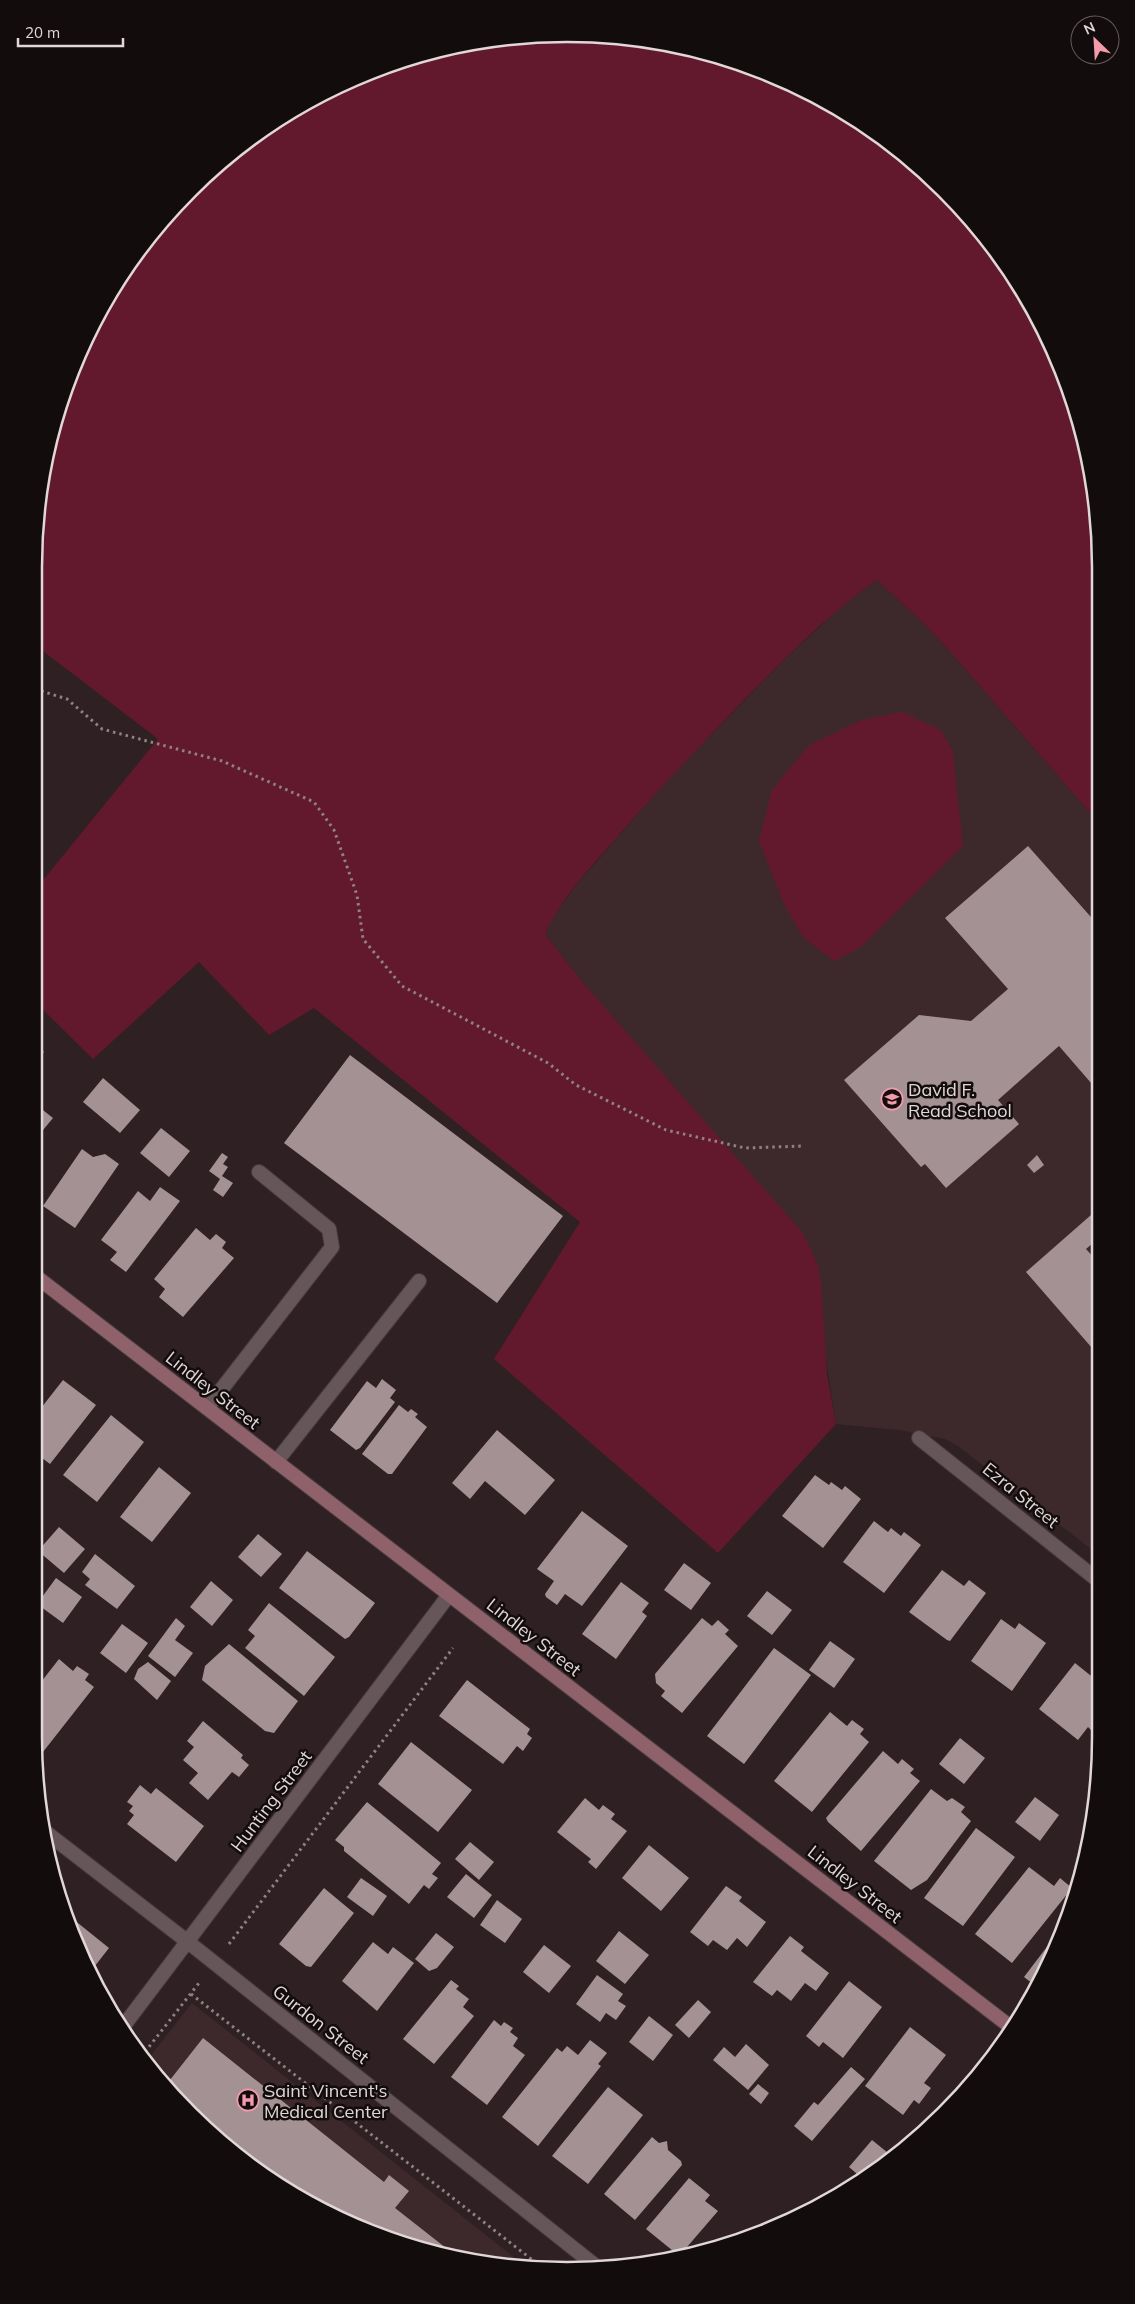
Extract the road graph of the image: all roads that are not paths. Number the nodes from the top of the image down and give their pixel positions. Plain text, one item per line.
1 (259, 1172) dead end
2 (42, 1281) edge
3 (419, 1281) dead end
4 (207, 1408) junction
5 (919, 1438) dead end
6 (276, 1462) junction
7 (1092, 1576) edge
8 (449, 1595) junction
9 (53, 1838) edge
10 (188, 1942) junction
11 (127, 2022) edge
12 (1007, 2024) edge
13 (589, 2261) edge

1 - 4 street
2 - 4 main road, Lindley Street
3 - 6 street
4 - 6 main road, Lindley Street
5 - 7 street, Ezra Street
6 - 8 main road, Lindley Street
8 - 10 street, Hunting Street
8 - 12 main road, Lindley Street
9 - 10 street, Gurdon Street
10 - 11 street, Hunting Street
10 - 13 street, Gurdon Street

